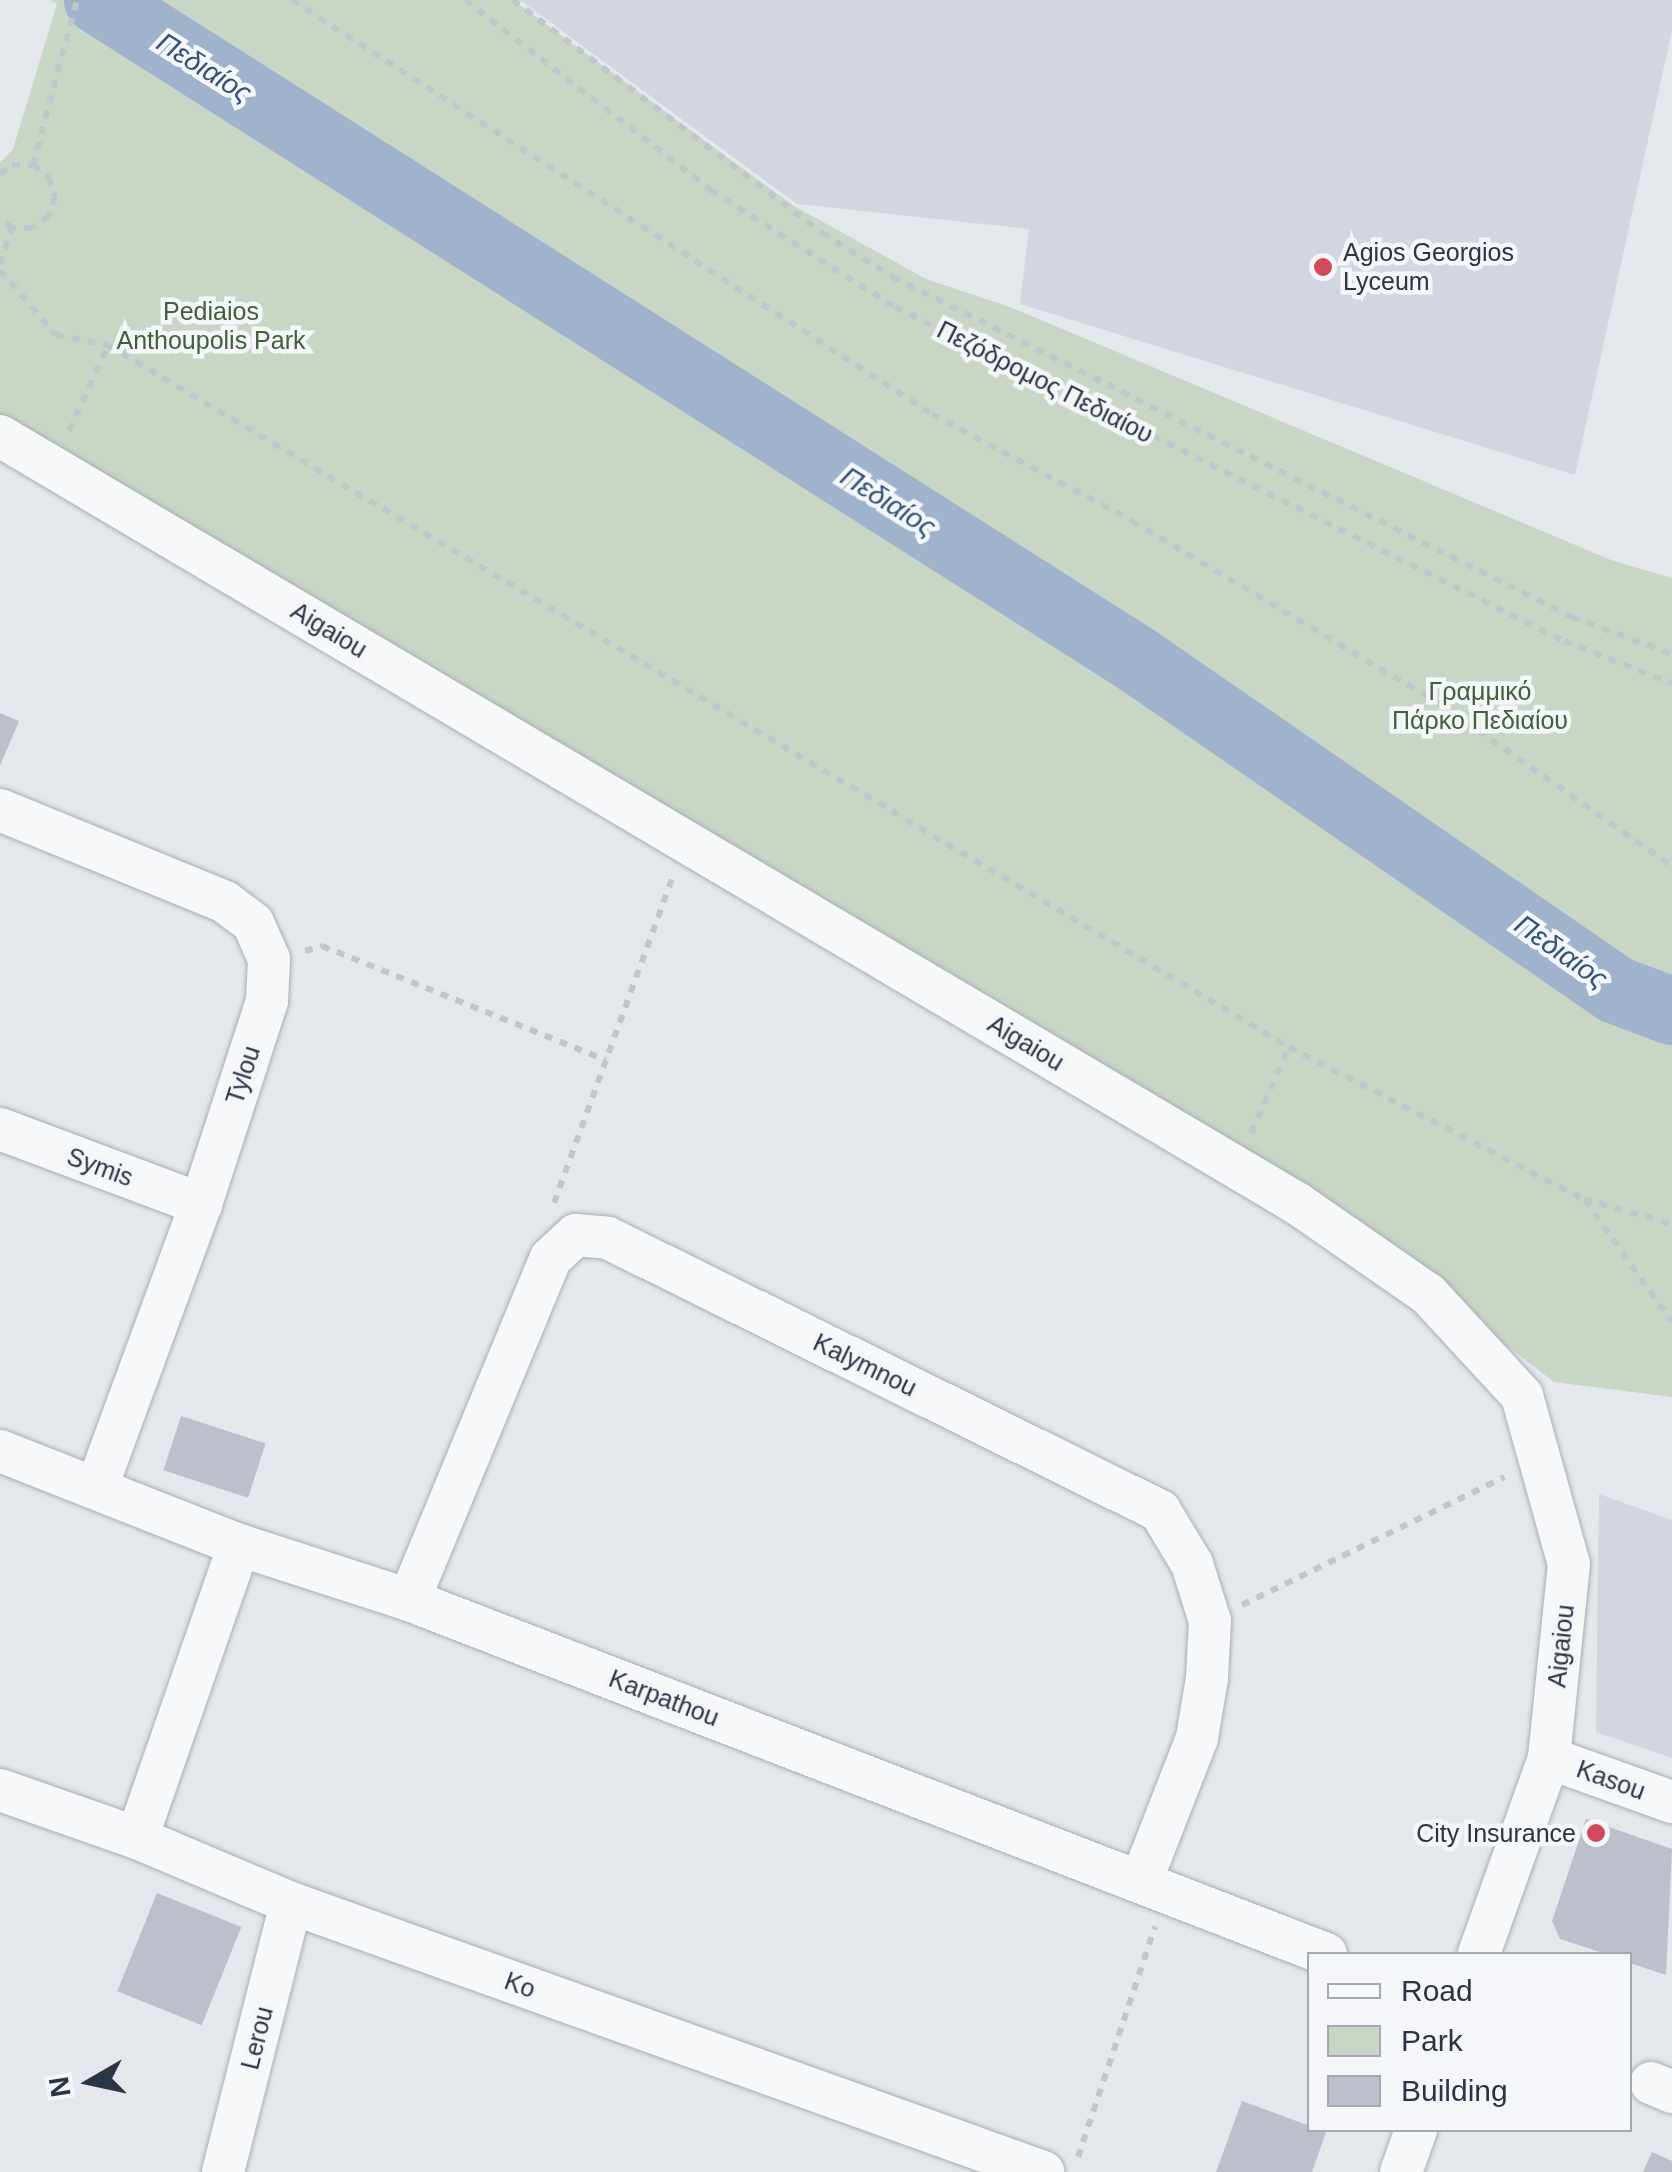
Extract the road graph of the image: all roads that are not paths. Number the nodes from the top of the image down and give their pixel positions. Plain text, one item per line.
1 (0, 436) edge
2 (0, 810) edge
3 (0, 1129) edge
4 (201, 1204) junction
5 (0, 1450) edge
6 (97, 1487) junction
7 (239, 1545) junction
8 (410, 1600) junction
9 (1549, 1758) junction
10 (0, 1790) edge
11 (1672, 1802) edge
12 (137, 1838) junction
13 (1154, 1887) junction
14 (291, 1903) junction
15 (1321, 1952) edge
16 (1479, 1952) edge
17 (1415, 2132) edge
18 (1048, 2171) edge
19 (223, 2172) edge
20 (1401, 2172) edge

1 - 9 street, Aigaiou
2 - 4 street, Tylou
3 - 4 street, Symis
4 - 6 street, Tylou
5 - 6 street, Karpathou
6 - 7 street, Karpathou
7 - 8 street, Karpathou
7 - 12 street
8 - 13 street, Karpathou
8 - 13 street, Kalymnou
9 - 11 street, Kasou
9 - 16 street, Aigaiou
10 - 12 street, Ko
12 - 14 street, Ko
13 - 15 street, Karpathou
14 - 18 street, Ko
14 - 19 street, Lerou
17 - 20 street

